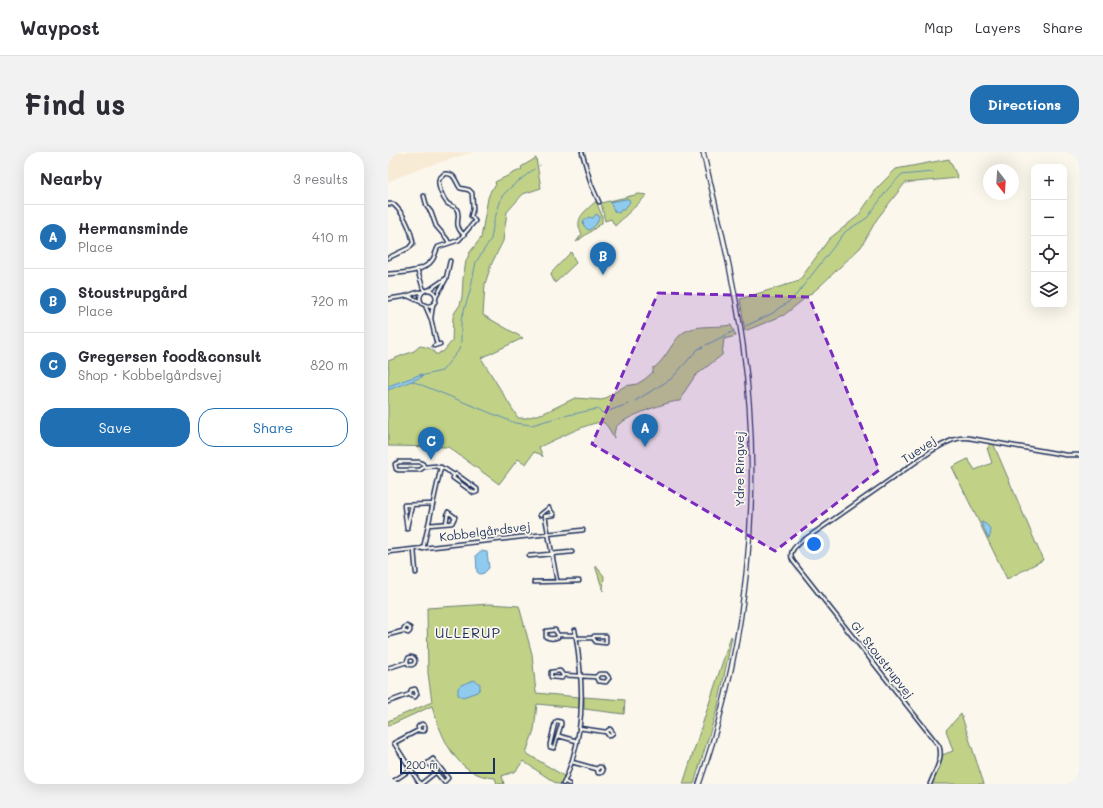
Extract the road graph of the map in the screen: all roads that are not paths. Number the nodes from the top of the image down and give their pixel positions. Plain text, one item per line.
1 (582, 152) edge
2 (703, 152) edge
3 (424, 196) dead end
4 (599, 202) dead end
5 (388, 204) edge
6 (464, 235) junction
7 (449, 243) junction
8 (388, 258) edge
9 (450, 261) dead end
10 (417, 269) junction
11 (388, 274) edge
12 (446, 279) junction
13 (429, 290) junction
14 (423, 292) junction
15 (407, 296) junction
16 (436, 298) junction
17 (388, 299) edge
18 (421, 302) junction
19 (433, 303) junction
20 (425, 305) junction
21 (431, 319) junction
22 (437, 345) dead end
23 (1079, 455) edge
24 (424, 467) junction
25 (441, 467) junction
26 (454, 475) junction
27 (433, 504) junction
28 (412, 505) junction
29 (545, 516) junction
30 (446, 524) junction
31 (428, 525) junction
32 (583, 530) dead end
33 (549, 534) junction
34 (423, 549) junction
35 (414, 550) junction
36 (792, 551) joint
37 (388, 552) edge
38 (572, 552) dead end
39 (552, 554) junction
40 (529, 556) dead end
41 (416, 573) dead end
42 (579, 581) dead end
43 (534, 582) dead end
44 (557, 582) junction
45 (575, 630) dead end
46 (404, 631) dead end
47 (388, 635) edge
48 (558, 635) junction
49 (576, 636) junction
50 (593, 638) junction
51 (407, 662) dead end
52 (388, 668) edge
53 (563, 675) junction
54 (582, 676) junction
55 (596, 677) junction
56 (410, 694) dead end
57 (388, 702) edge
58 (579, 728) junction
59 (419, 730) dead end
60 (606, 732) dead end
61 (559, 736) junction
62 (577, 741) junction
63 (572, 762) junction
64 (597, 769) dead end
65 (410, 770) junction
66 (436, 772) junction
67 (564, 783) edge
68 (390, 784) edge
69 (421, 784) edge
70 (569, 784) edge
71 (699, 784) edge
72 (930, 784) edge

1 - 4 street
2 - 71 street, Ydre Ringvej
3 - 7 street
5 - 8 street
6 - 6 street
6 - 7 street
7 - 10 street
9 - 12 street
10 - 11 street
10 - 14 street
12 - 13 street
12 - 16 street
13 - 14 street
13 - 16 street
14 - 15 street
14 - 18 street
15 - 17 street
15 - 18 street
16 - 19 street
18 - 20 street
19 - 20 street
19 - 21 street
20 - 21 street
21 - 22 street
23 - 36 street, Tuevej
24 - 24 street
24 - 25 street
25 - 26 street
25 - 27 street, Kobbelgårdsvej
26 - 26 street
27 - 28 street
27 - 31 street, Kobbelgårdsvej
28 - 28 street
29 - 29 street, Kobbelgårdsvej
29 - 33 street, Kobbelgårdsvej
30 - 30 street, Kobbelgårdsvej
30 - 31 street, Kobbelgårdsvej
31 - 34 street, Kobbelgårdsvej
32 - 33 street, Kobbelgårdsvej
33 - 34 street, Kobbelgårdsvej
33 - 39 street, Kobbelgårdsvej
34 - 35 street, Kobbelgårdsvej
35 - 37 street, Kobbelgårdsvej
35 - 41 street
36 - 72 street, Gl. Stoustrupvej
38 - 39 street
39 - 40 street
39 - 44 street, Kobbelgårdsvej
42 - 44 street
43 - 44 street
45 - 49 street
46 - 47 street
48 - 48 street
48 - 49 street
49 - 50 street
49 - 54 street
50 - 50 street
51 - 52 street
53 - 53 street
53 - 54 street
54 - 55 street
54 - 58 street
55 - 55 street
56 - 57 street
58 - 60 street
58 - 62 street
59 - 65 street
61 - 61 street
61 - 62 street
62 - 63 street
63 - 64 street
63 - 67 street
65 - 68 street
65 - 69 street
66 - 66 street
66 - 69 street
67 - 70 street

